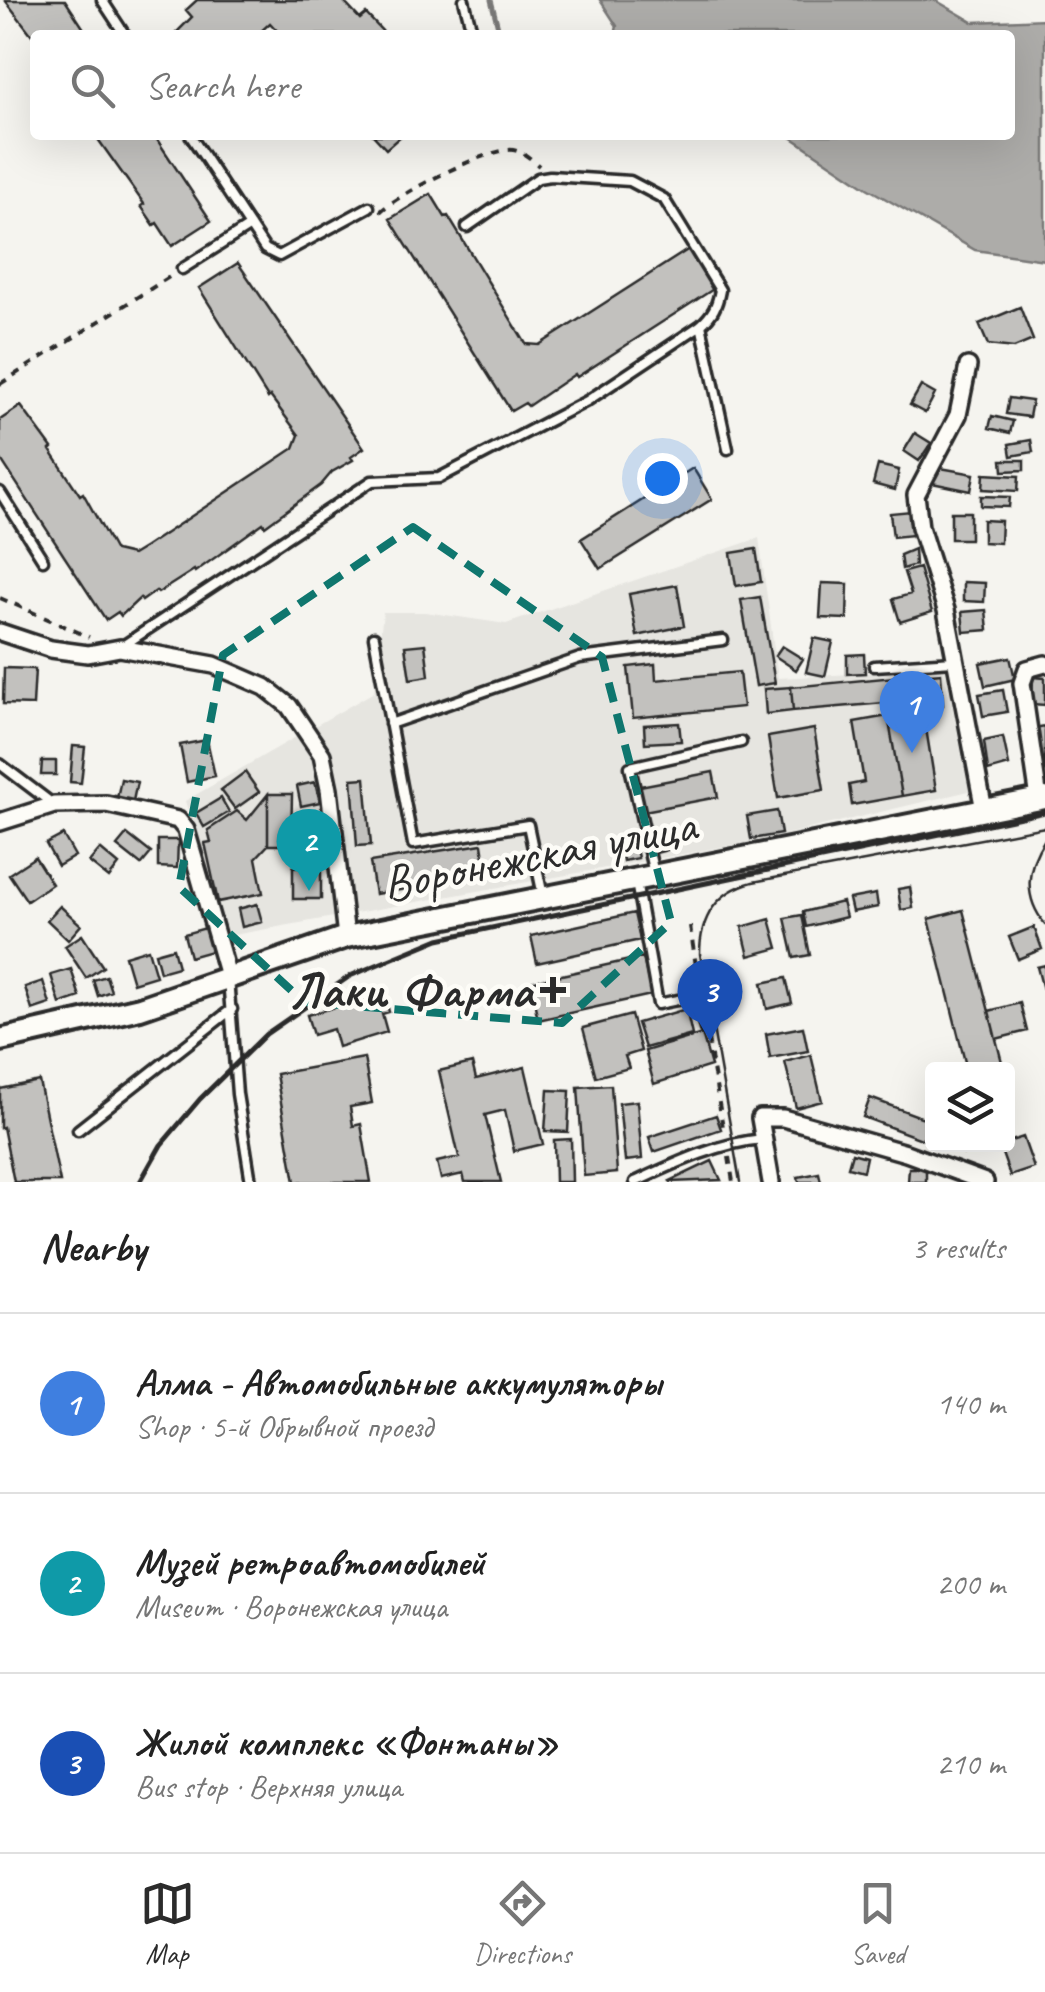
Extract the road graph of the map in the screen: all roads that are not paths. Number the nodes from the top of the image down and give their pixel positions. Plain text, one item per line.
1 (102, 0) edge
2 (464, 0) edge
3 (122, 30) edge
4 (472, 30) edge
5 (193, 140) edge
6 (369, 207) road end
7 (250, 226) junction
8 (466, 227) dead end
9 (182, 269) road end
10 (702, 325) junction
11 (968, 366) dead end
12 (728, 449) dead end
13 (0, 492) edge
14 (43, 560) dead end
15 (0, 632) edge
16 (374, 637) dead end
17 (723, 640) dead end
18 (120, 648) junction
19 (954, 661) junction
20 (1045, 664) edge
21 (874, 666) dead end
22 (390, 724) junction
23 (741, 742) dead end
24 (0, 764) edge
25 (1042, 799) edge
26 (54, 805) junction
27 (984, 810) junction
28 (0, 822) edge
29 (645, 875) junction
30 (543, 896) junction
31 (346, 937) junction
32 (228, 976) junction
33 (232, 1009) junction
34 (705, 1027) road end
35 (0, 1040) edge
36 (78, 1130) dead end
37 (763, 1139) junction
38 (251, 1182) edge
39 (635, 1182) edge
40 (771, 1182) edge
41 (985, 1182) edge

1 - 3 lane
2 - 4 lane
5 - 7 lane
6 - 7 lane
7 - 9 lane
8 - 10 lane
10 - 12 lane
10 - 18 lane
11 - 19 street
13 - 14 lane
15 - 18 street
16 - 22 lane
17 - 22 lane
18 - 31 street
19 - 21 lane
19 - 27 street
20 - 25 street
22 - 30 lane
23 - 29 lane
24 - 26 lane
25 - 27 street, Воронежская улица
26 - 28 street
26 - 32 street
27 - 29 street, Воронежская улица
29 - 30 street, Воронежская улица
29 - 34 lane
30 - 31 street, Воронежская улица
31 - 32 street, Воронежская улица
32 - 33 lane
32 - 35 street, Воронежская улица
33 - 36 lane
33 - 38 lane
37 - 39 lane
37 - 40 street
37 - 41 street

